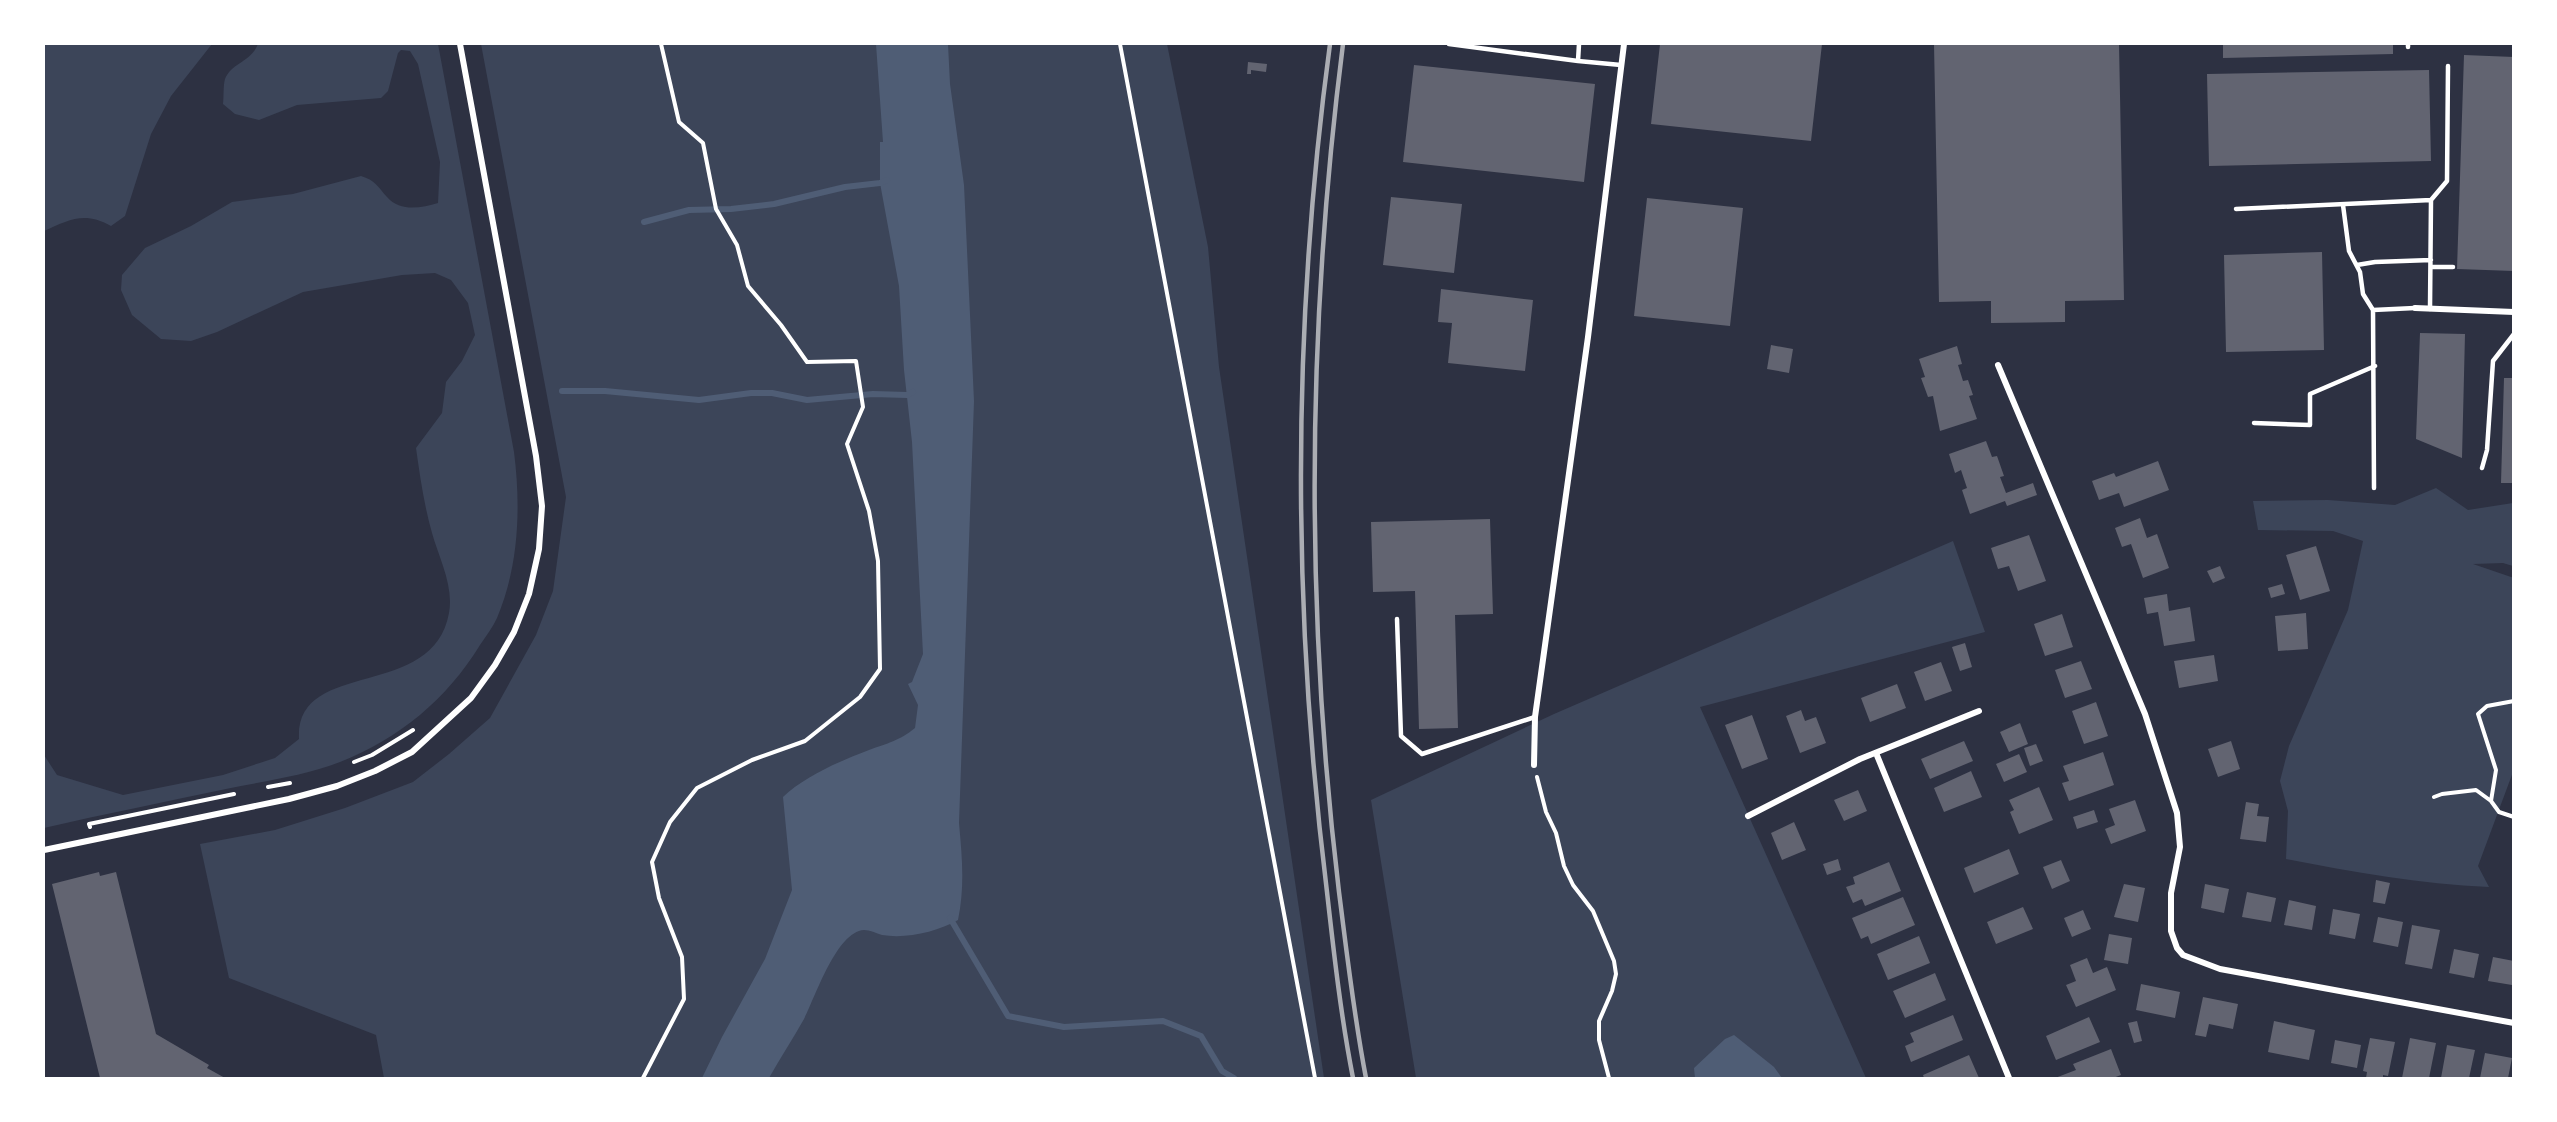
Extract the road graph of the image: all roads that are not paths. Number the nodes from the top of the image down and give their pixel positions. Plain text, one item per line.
1 (460, 44) edge
2 (1449, 44) edge
3 (1579, 44) edge
4 (1624, 44) edge
5 (1578, 61) junction
6 (1621, 65) junction
7 (2448, 66) dead end
8 (2431, 200) junction
9 (2343, 205) junction
10 (2236, 210) dead end
11 (2431, 263) junction
12 (2357, 266) junction
13 (2453, 267) dead end
14 (2415, 308) joint
15 (2430, 309) junction
16 (2373, 310) junction
17 (2514, 312) edge
18 (2514, 334) edge
19 (1998, 365) dead end
20 (2375, 366) junction
21 (2254, 423) dead end
22 (2482, 468) dead end
23 (2374, 488) dead end
24 (1397, 619) dead end
25 (1979, 711) dead end
26 (1535, 717) junction
27 (1876, 753) junction
28 (1534, 765) road end
29 (1748, 816) dead end
30 (44, 850) edge
31 (2514, 1023) edge
32 (2009, 1078) edge

1 - 30 street
2 - 5 lane
3 - 5 lane
4 - 6 street
5 - 6 lane
6 - 26 street
7 - 8 lane
8 - 9 lane
8 - 11 lane
9 - 10 lane
9 - 12 lane
11 - 12 lane
11 - 13 lane
11 - 15 lane
12 - 16 lane
14 - 15 street
14 - 16 lane
15 - 17 street
16 - 20 lane
18 - 22 lane
19 - 31 street
20 - 21 lane
20 - 23 lane
24 - 26 lane
25 - 27 street
26 - 28 street
27 - 29 street
27 - 32 street

